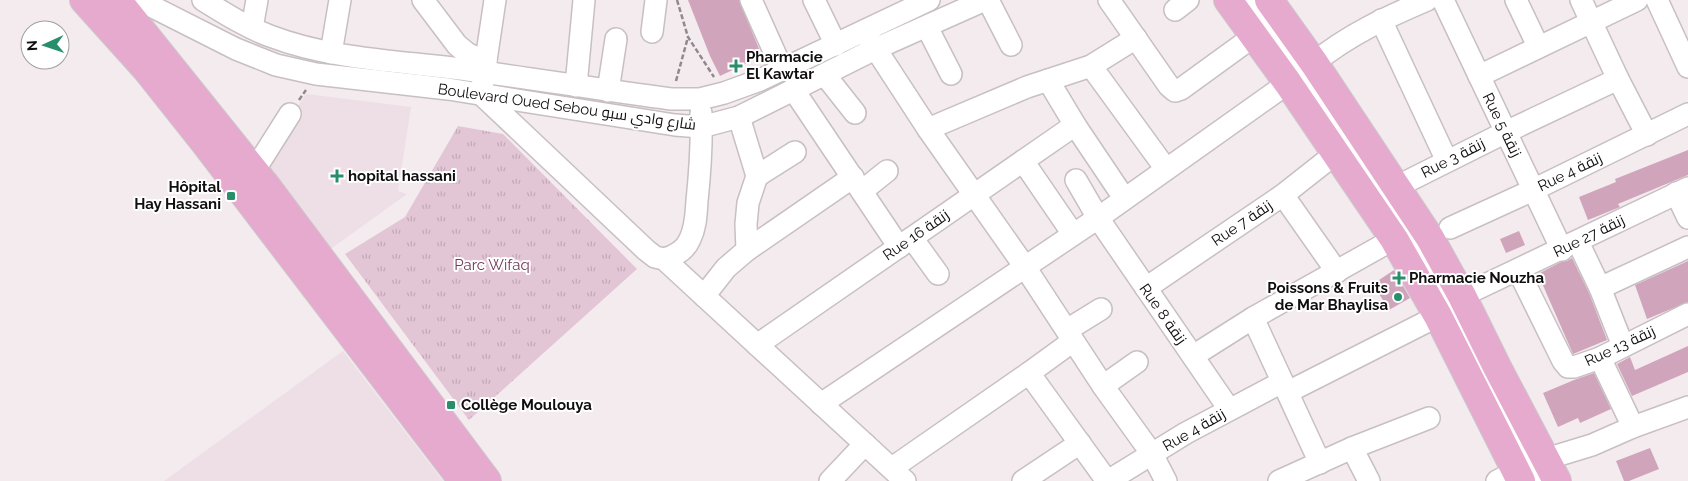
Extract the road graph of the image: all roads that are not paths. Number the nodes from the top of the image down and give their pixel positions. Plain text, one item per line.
1 (84, 0) edge
2 (117, 0) edge
3 (139, 0) edge
4 (203, 0) edge
5 (257, 0) edge
6 (340, 0) edge
7 (423, 0) edge
8 (495, 0) edge
9 (584, 0) edge
10 (656, 0) edge
11 (751, 0) edge
12 (814, 0) edge
13 (929, 0) edge
14 (987, 0) edge
15 (1109, 0) edge
16 (1228, 0) edge
17 (1242, 0) edge
18 (1250, 0) edge
19 (1270, 0) edge
20 (1427, 0) edge
21 (1443, 0) edge
22 (1516, 0) edge
23 (1581, 0) edge
24 (1637, 0) edge
25 (1657, 0) edge
26 (1381, 20) junction
27 (1592, 22) junction
28 (927, 27) junction
29 (252, 28) junction
30 (652, 32) dead end
31 (1254, 36) junction
32 (1136, 38) junction
33 (616, 39) dead end
34 (870, 40) junction
35 (836, 45) junction
36 (1011, 45) dead end
37 (1538, 46) junction
38 (332, 53) junction
39 (1314, 63) junction
40 (1091, 66) junction
41 (486, 67) junction
42 (1688, 67) edge
43 (782, 69) junction
44 (951, 74) dead end
45 (825, 75) junction
46 (1479, 76) junction
47 (1618, 79) junction
48 (1048, 80) junction
49 (1288, 83) junction
50 (576, 86) junction
51 (793, 89) junction
52 (608, 91) junction
53 (481, 94) junction
54 (700, 99) junction
55 (855, 113) dead end
56 (290, 114) dead end
57 (1688, 114) edge
58 (739, 117) junction
59 (1075, 125) junction
60 (701, 127) junction
61 (928, 129) junction
62 (1506, 132) junction
63 (1646, 135) junction
64 (795, 152) dead end
65 (1335, 154) junction
66 (1023, 161) junction
67 (1447, 161) junction
68 (1166, 169) junction
69 (887, 171) dead end
70 (757, 176) junction
71 (245, 178) junction
72 (1076, 180) dead end
73 (857, 184) junction
74 (1396, 187) junction
75 (1533, 190) junction
76 (1682, 191) edge
77 (973, 194) junction
78 (1283, 195) junction
79 (1124, 198) junction
80 (1098, 218) junction
81 (1688, 218) edge
82 (1450, 228) dead end
83 (1073, 234) junction
84 (1394, 239) junction
85 (906, 242) junction
86 (1570, 246) junction
87 (1688, 248) edge
88 (746, 250) junction
89 (302, 252) junction
90 (664, 259) junction
91 (1025, 267) junction
92 (1518, 270) junction
93 (1337, 272) junction
94 (938, 274) dead end
95 (1146, 288) junction
96 (1600, 288) junction
97 (704, 296) junction
98 (1462, 296) junction
99 (1101, 309) dead end
100 (1688, 314) edge
101 (1438, 316) junction
102 (1253, 318) junction
103 (1070, 335) junction
104 (757, 345) junction
105 (1623, 346) junction
106 (1193, 356) junction
107 (1600, 358) junction
108 (1137, 362) dead end
109 (1029, 373) junction
110 (1103, 386) junction
111 (1285, 387) junction
112 (821, 404) junction
113 (1229, 409) junction
114 (1686, 413) edge
115 (1429, 418) dead end
116 (1633, 427) junction
117 (1080, 443) junction
118 (865, 444) junction
119 (1352, 448) junction
120 (1152, 454) junction
121 (1320, 462) junction
122 (899, 475) edge
123 (1533, 476) edge
124 (1035, 478) edge
125 (463, 481) edge
126 (487, 481) edge
127 (830, 481) edge
128 (1108, 481) edge
129 (1166, 481) edge
130 (1278, 481) edge
131 (1369, 481) edge

1 - 71 main road
2 - 71 main road
3 - 53 street, Boulevard Oued Sebou شارع وادي سبو
4 - 29 street, Boulevard Oued Sebou شارع وادي سبو
5 - 29 street
6 - 38 street
7 - 41 street
8 - 41 street
9 - 50 street
10 - 30 street
11 - 43 street
12 - 35 street
13 - 34 street, Boulevard Oued Sebou شارع وادي سبو
14 - 28 street, Boulevard Oued Sebou شارع وادي سبو
14 - 36 street
15 - 32 street
16 - 31 main road
17 - 123 street
18 - 123 street
19 - 39 main road
20 - 26 street
21 - 46 street, Rue 5 زنقة
22 - 37 street
23 - 27 street
24 - 27 street
25 - 42 street
26 - 39 street
26 - 67 street
27 - 37 street
27 - 47 street
28 - 34 street, Boulevard Oued Sebou شارع وادي سبو
28 - 44 street
29 - 38 street, Boulevard Oued Sebou شارع وادي سبو
31 - 32 street
31 - 49 main road
32 - 40 street
33 - 52 street
34 - 35 street, Boulevard Oued Sebou شارع وادي سبو
34 - 45 street, Boulevard Oued Sebou شارع وادي سبو
34 - 61 street
35 - 43 street, Boulevard Oued Sebou شارع وادي سبو
37 - 46 street
38 - 41 street, Boulevard Oued Sebou شارع وادي سبو
39 - 74 main road
40 - 48 street
40 - 68 street
41 - 50 street, Boulevard Oued Sebou شارع وادي سبو
41 - 53 street
43 - 54 street, Boulevard Oued Sebou شارع وادي سبو
45 - 51 street, Boulevard Oued Sebou شارع وادي سبو
45 - 55 street
46 - 62 street, Rue 5 زنقة
47 - 62 street, Rue 3 زنقة
47 - 63 street
48 - 59 street
48 - 61 street
49 - 65 main road
49 - 68 street
50 - 52 street, Boulevard Oued Sebou شارع وادي سبو
51 - 58 street, Boulevard Oued Sebou شارع وادي سبو
51 - 73 street
52 - 54 street, Boulevard Oued Sebou شارع وادي سبو
53 - 60 street, Boulevard Oued Sebou شارع وادي سبو
53 - 90 street
54 - 60 street
56 - 71 street
57 - 63 street, Rue 4 زنقة
58 - 60 street, Boulevard Oued Sebou شارع وادي سبو
58 - 70 street
59 - 66 street, Rue 16 زنقة
59 - 79 street
60 - 90 street
61 - 77 street
62 - 67 street, Rue 3 زنقة
62 - 75 street, Rue 5 زنقة
63 - 75 street, Rue 4 زنقة
64 - 70 street
65 - 78 street, Rue 7 زنقة
65 - 84 main road
66 - 77 street, Rue 16 زنقة
66 - 83 street
67 - 74 street, Rue 3 زنقة
68 - 79 street
69 - 73 street
70 - 88 street
71 - 89 main road
72 - 80 street, Rue 8 زنقة
73 - 85 street
73 - 88 street
74 - 98 main road
75 - 82 street, Rue 4 زنقة
75 - 86 street, Rue 5 زنقة
76 - 81 street
76 - 86 street, Rue 27 زنقة
77 - 85 street, Rue 16 زنقة
77 - 91 street
78 - 93 street
78 - 95 street, Rue 7 زنقة
79 - 80 street
80 - 83 street
80 - 95 street, Rue 8 زنقة
83 - 91 street
84 - 93 street
84 - 101 main road
85 - 94 street
85 - 104 street, Rue 16 زنقة
86 - 92 street, Rue 27 زنقة
86 - 96 street, Rue 5 زنقة
87 - 96 street
88 - 97 street
89 - 125 main road
89 - 126 main road
90 - 97 street
91 - 103 street
91 - 112 street
92 - 98 street, Rue 27 زنقة
92 - 107 street, Rue 13 زنقة
93 - 102 street
95 - 106 street, Rue 8 زنقة
96 - 105 street, Rue 5 زنقة
97 - 104 street
98 - 123 main road
99 - 103 street
100 - 105 street, Rue 13 زنقة
101 - 111 street, Rue 4 زنقة
101 - 123 main road
102 - 106 street
102 - 111 street
103 - 109 street
103 - 110 street
104 - 112 street
105 - 107 street, Rue 13 زنقة
106 - 113 street, Rue 8 زنقة
107 - 116 street
108 - 110 street
109 - 117 street
109 - 122 street
110 - 120 street
111 - 113 street, Rue 4 زنقة
111 - 121 street
112 - 118 street
113 - 120 street, Rue 4 زنقة
114 - 116 street
115 - 119 street
116 - 123 street
117 - 124 street
117 - 128 street
118 - 122 street
118 - 127 street
119 - 121 street
119 - 131 street
120 - 128 street, Rue 4 زنقة
120 - 129 street
121 - 130 street

